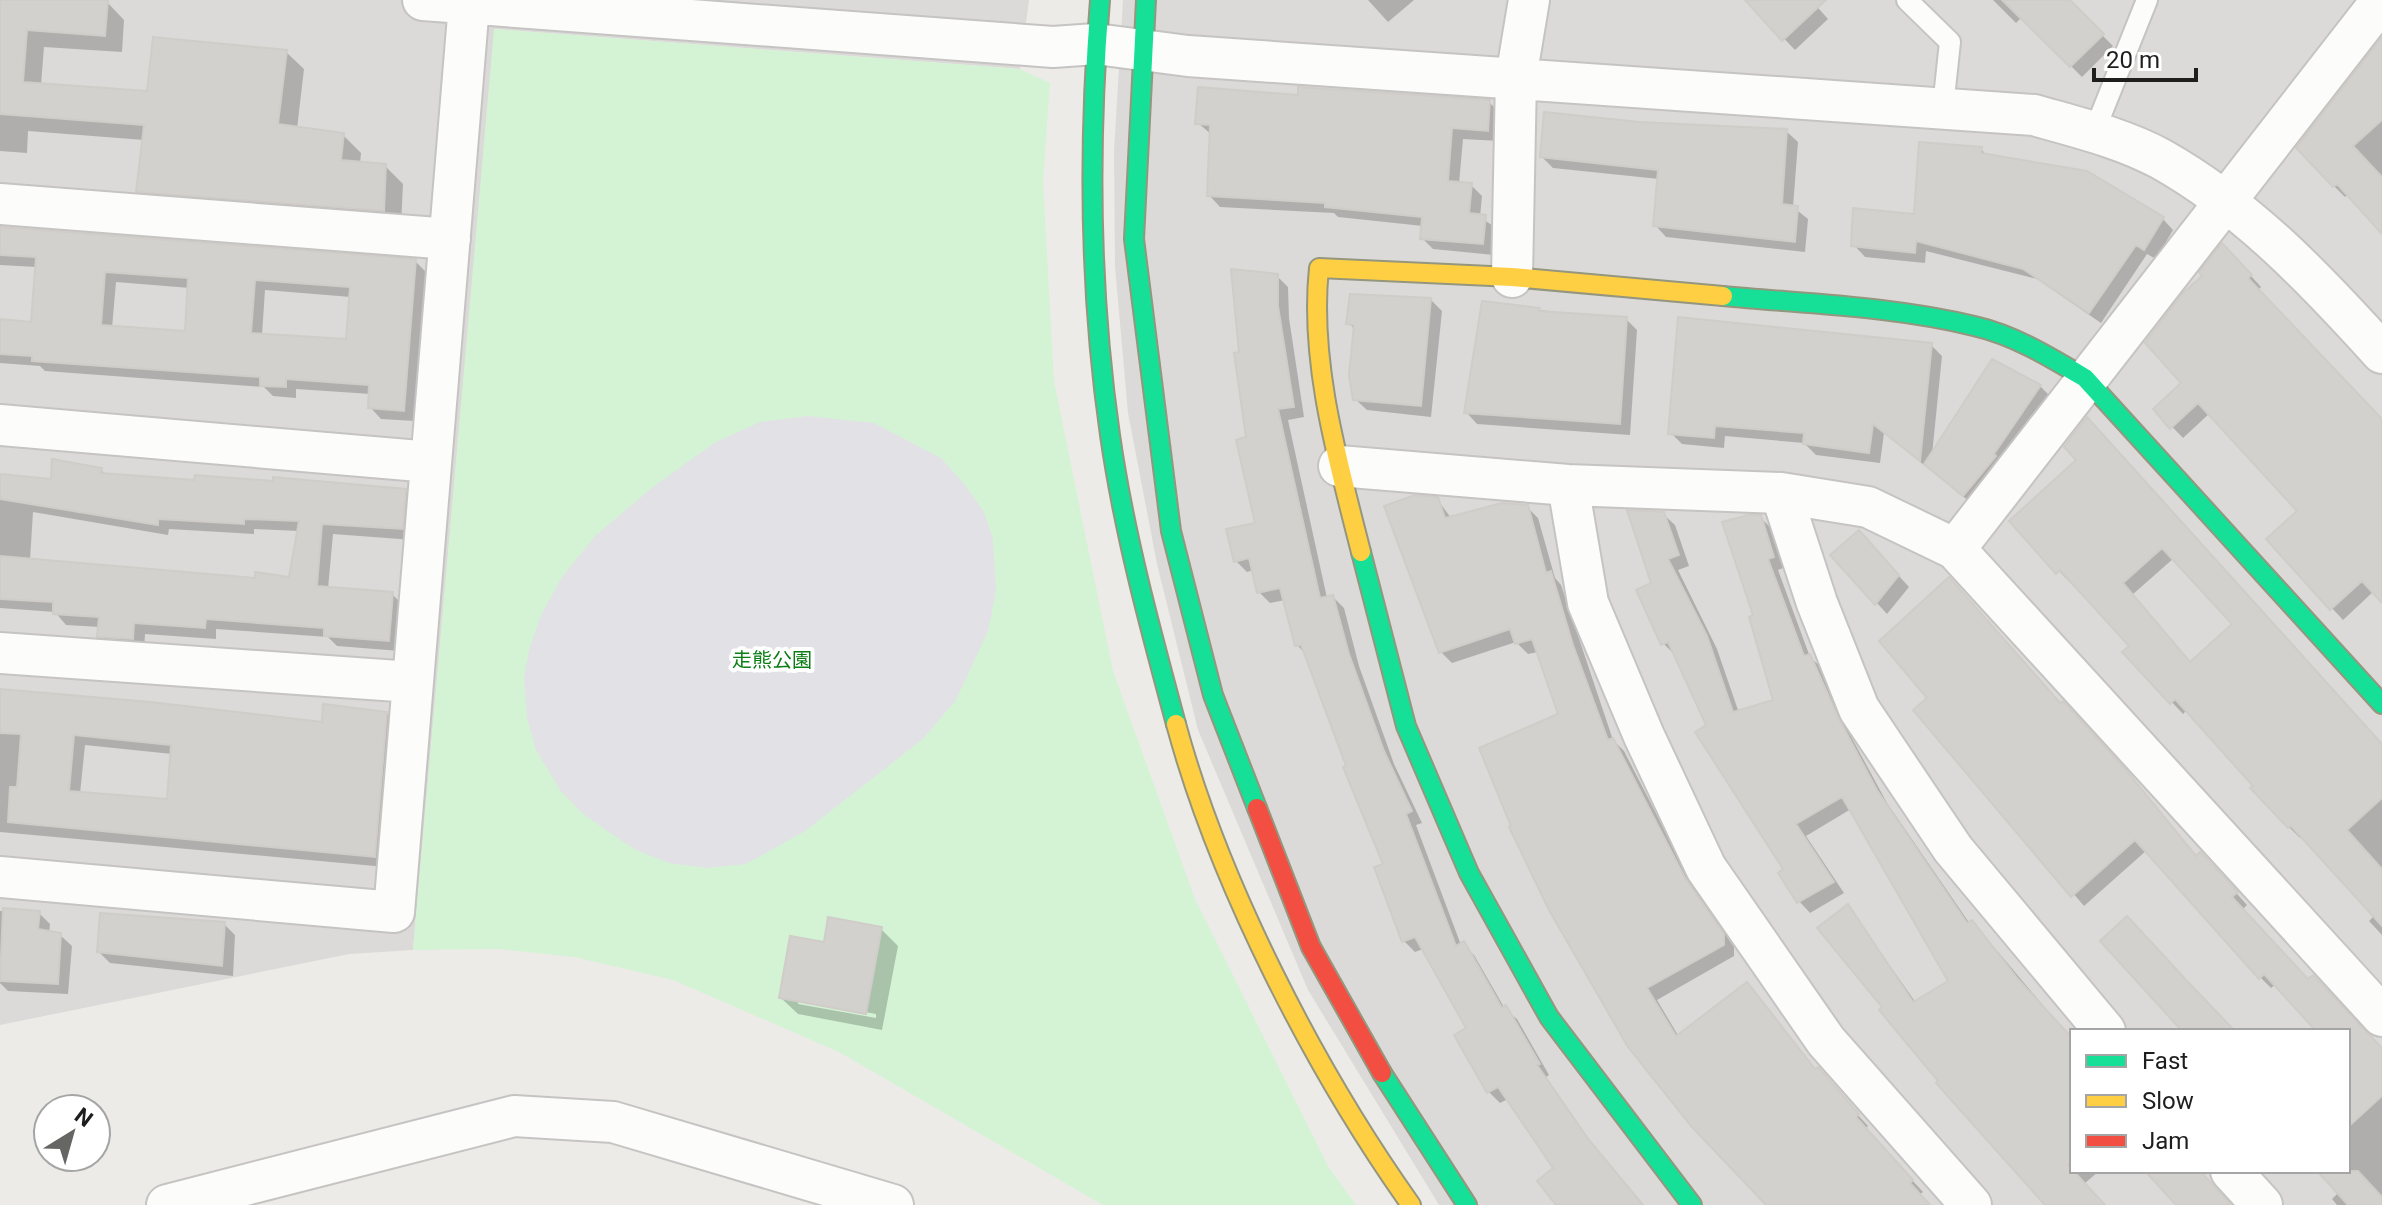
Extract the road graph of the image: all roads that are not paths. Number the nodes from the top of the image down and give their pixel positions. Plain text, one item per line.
1 (423, 0) edge
2 (1100, 0) edge
3 (1146, 0) edge
4 (1529, 0) edge
5 (1907, 0) edge
6 (2147, 0) edge
7 (469, 4) junction
8 (2380, 5) edge
9 (798, 14) edge
10 (1096, 44) junction
11 (1142, 50) junction
12 (1516, 78) junction
13 (1943, 107) junction
14 (2094, 132) junction
15 (2224, 199) junction
16 (0, 204) edge
17 (450, 239) junction
18 (1512, 277) junction
19 (2382, 353) edge
20 (2085, 378) junction
21 (0, 425) edge
22 (431, 462) junction
23 (1339, 466) junction
24 (1568, 485) junction
25 (1781, 493) junction
26 (1955, 549) junction
27 (0, 653) edge
28 (412, 682) junction
29 (2382, 704) edge
30 (0, 877) edge
31 (2382, 1016) edge
32 (2103, 1029) edge
33 (2233, 1173) edge
34 (167, 1205) edge
35 (893, 1205) edge
36 (1411, 1205) edge
37 (1467, 1205) edge
38 (1692, 1205) edge
39 (1971, 1205) edge
40 (2262, 1205) edge

1 - 7 street
2 - 10 street
3 - 11 street
4 - 12 street
5 - 13 lane
6 - 14 lane
7 - 9 street
7 - 17 street
8 - 15 street
9 - 10 street
10 - 11 street
10 - 36 street
11 - 12 street
11 - 37 street
12 - 13 street
12 - 18 street
13 - 14 street
14 - 15 street
15 - 19 street
15 - 20 street
16 - 17 street
17 - 22 street
18 - 20 street
18 - 23 street
20 - 26 street
20 - 29 street
21 - 22 street
22 - 28 street
23 - 24 street
23 - 38 street
24 - 25 street
24 - 39 street
25 - 26 street
25 - 32 street
26 - 31 street
27 - 28 street
28 - 30 street
33 - 40 street
34 - 35 street

